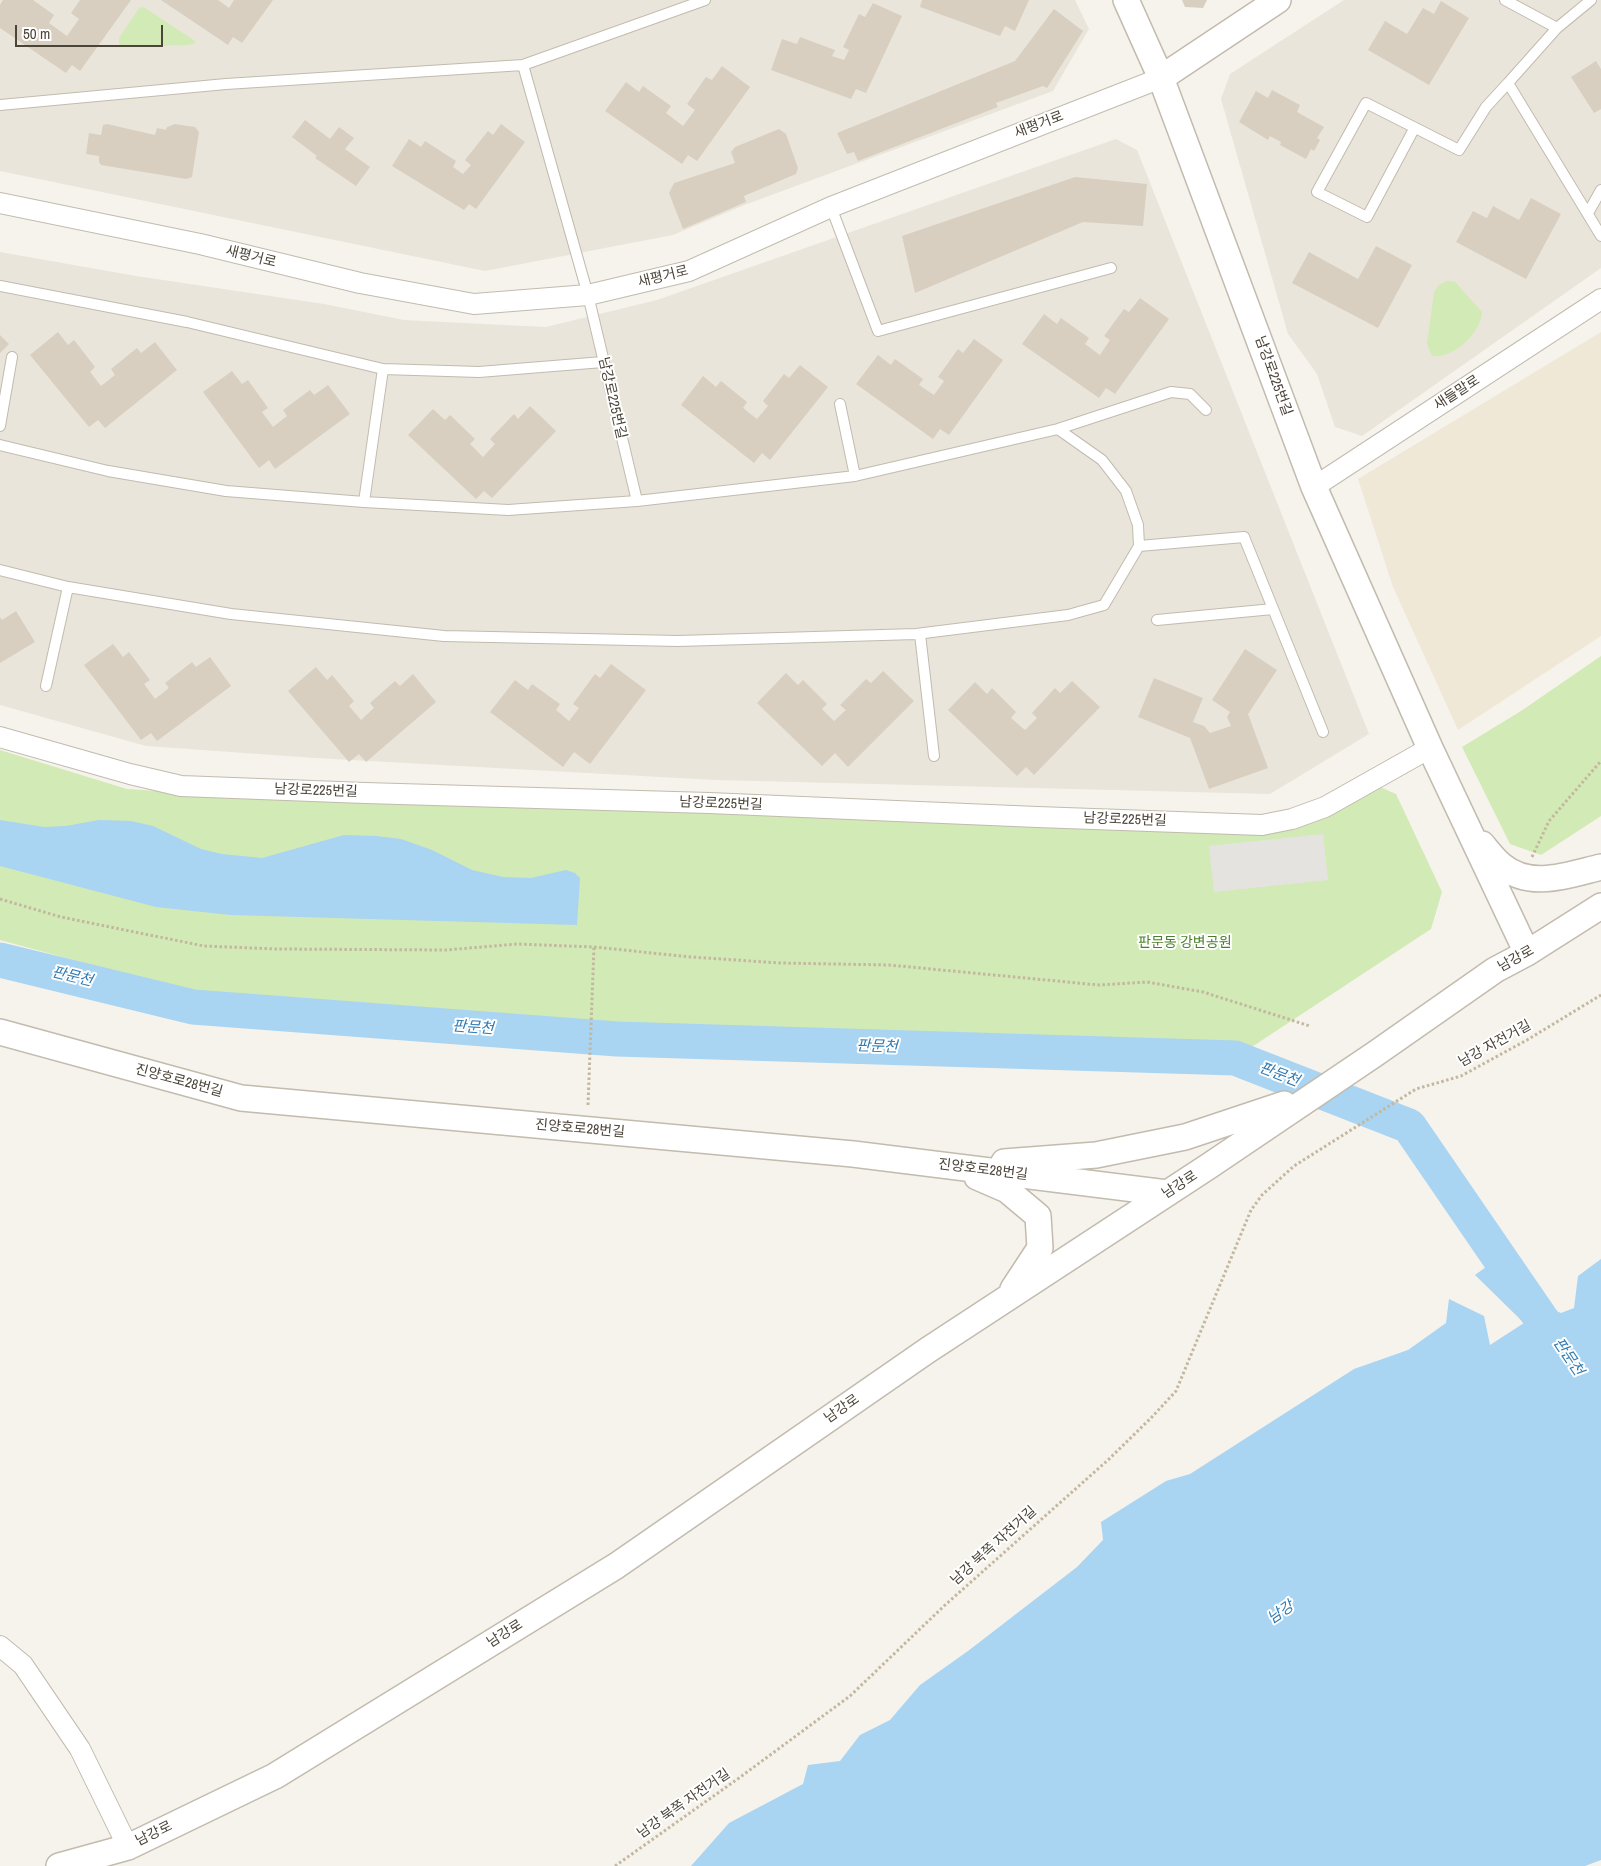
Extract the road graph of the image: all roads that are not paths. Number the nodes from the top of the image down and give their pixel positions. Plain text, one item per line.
1 (705, 0) edge
2 (1126, 0) edge
3 (1278, 0) edge
4 (1505, 0) edge
5 (1591, 0) edge
6 (1557, 28) junction
7 (523, 65) junction
8 (1161, 78) junction
9 (1508, 83) junction
10 (0, 105) edge
11 (1414, 129) junction
12 (1601, 190) edge
13 (0, 203) edge
14 (831, 207) junction
15 (1588, 213) junction
16 (1601, 236) edge
17 (1111, 268) dead end
18 (0, 286) edge
19 (588, 295) junction
20 (1601, 299) edge
21 (12, 357) dead end
22 (604, 362) junction
23 (383, 369) junction
24 (840, 404) dead end
25 (1206, 410) dead end
26 (0, 426) edge
27 (1058, 429) junction
28 (0, 445) edge
29 (855, 476) junction
30 (1314, 487) junction
31 (637, 501) junction
32 (364, 502) junction
33 (1139, 546) junction
34 (0, 570) edge
35 (68, 587) junction
36 (1273, 609) junction
37 (1157, 620) dead end
38 (920, 634) junction
39 (46, 686) dead end
40 (1323, 732) dead end
41 (0, 737) edge
42 (1430, 748) junction
43 (934, 756) dead end
44 (1468, 829) junction
45 (1601, 867) edge
46 (1601, 906) edge
47 (1527, 953) junction
48 (0, 1032) edge
49 (1312, 1095) junction
50 (952, 1166) junction
51 (1167, 1193) junction
52 (1007, 1298) junction
53 (0, 1646) edge
54 (128, 1847) junction
55 (59, 1866) edge

1 - 7 lane
2 - 8 street, 남강로225번길
3 - 8 street, 새평거로
4 - 6 lane
5 - 6 lane
6 - 9 lane
7 - 10 lane
7 - 19 lane, 남강로225번길
8 - 14 street, 새평거로
8 - 30 street, 남강로225번길
9 - 11 lane
9 - 15 lane
11 - 11 lane
12 - 15 lane
13 - 19 street, 새평거로
14 - 17 lane
14 - 19 street, 새평거로
15 - 16 lane
18 - 23 lane
19 - 22 lane, 남강로225번길
20 - 30 street, 새들말로
21 - 26 lane
22 - 23 lane
22 - 31 lane, 남강로225번길
23 - 32 lane
24 - 29 lane
25 - 27 lane
27 - 29 lane
27 - 33 lane
28 - 32 lane
29 - 31 lane
30 - 42 street, 남강로225번길
31 - 32 lane
33 - 36 lane
33 - 38 lane
34 - 35 lane
35 - 38 lane
35 - 39 lane
36 - 37 lane
36 - 40 lane
38 - 43 lane
41 - 42 street, 남강로225번길
42 - 44 street, 남강로225번길
44 - 45 street
44 - 47 street, 남강로225번길
46 - 47 street, 남강로
47 - 49 street, 남강로
48 - 50 street, 진양호로28번길
49 - 50 street
49 - 51 street, 남강로
50 - 51 street, 진양호로28번길
50 - 52 street
51 - 52 street, 남강로
52 - 54 street, 남강로
53 - 54 street
54 - 55 street, 남강로

